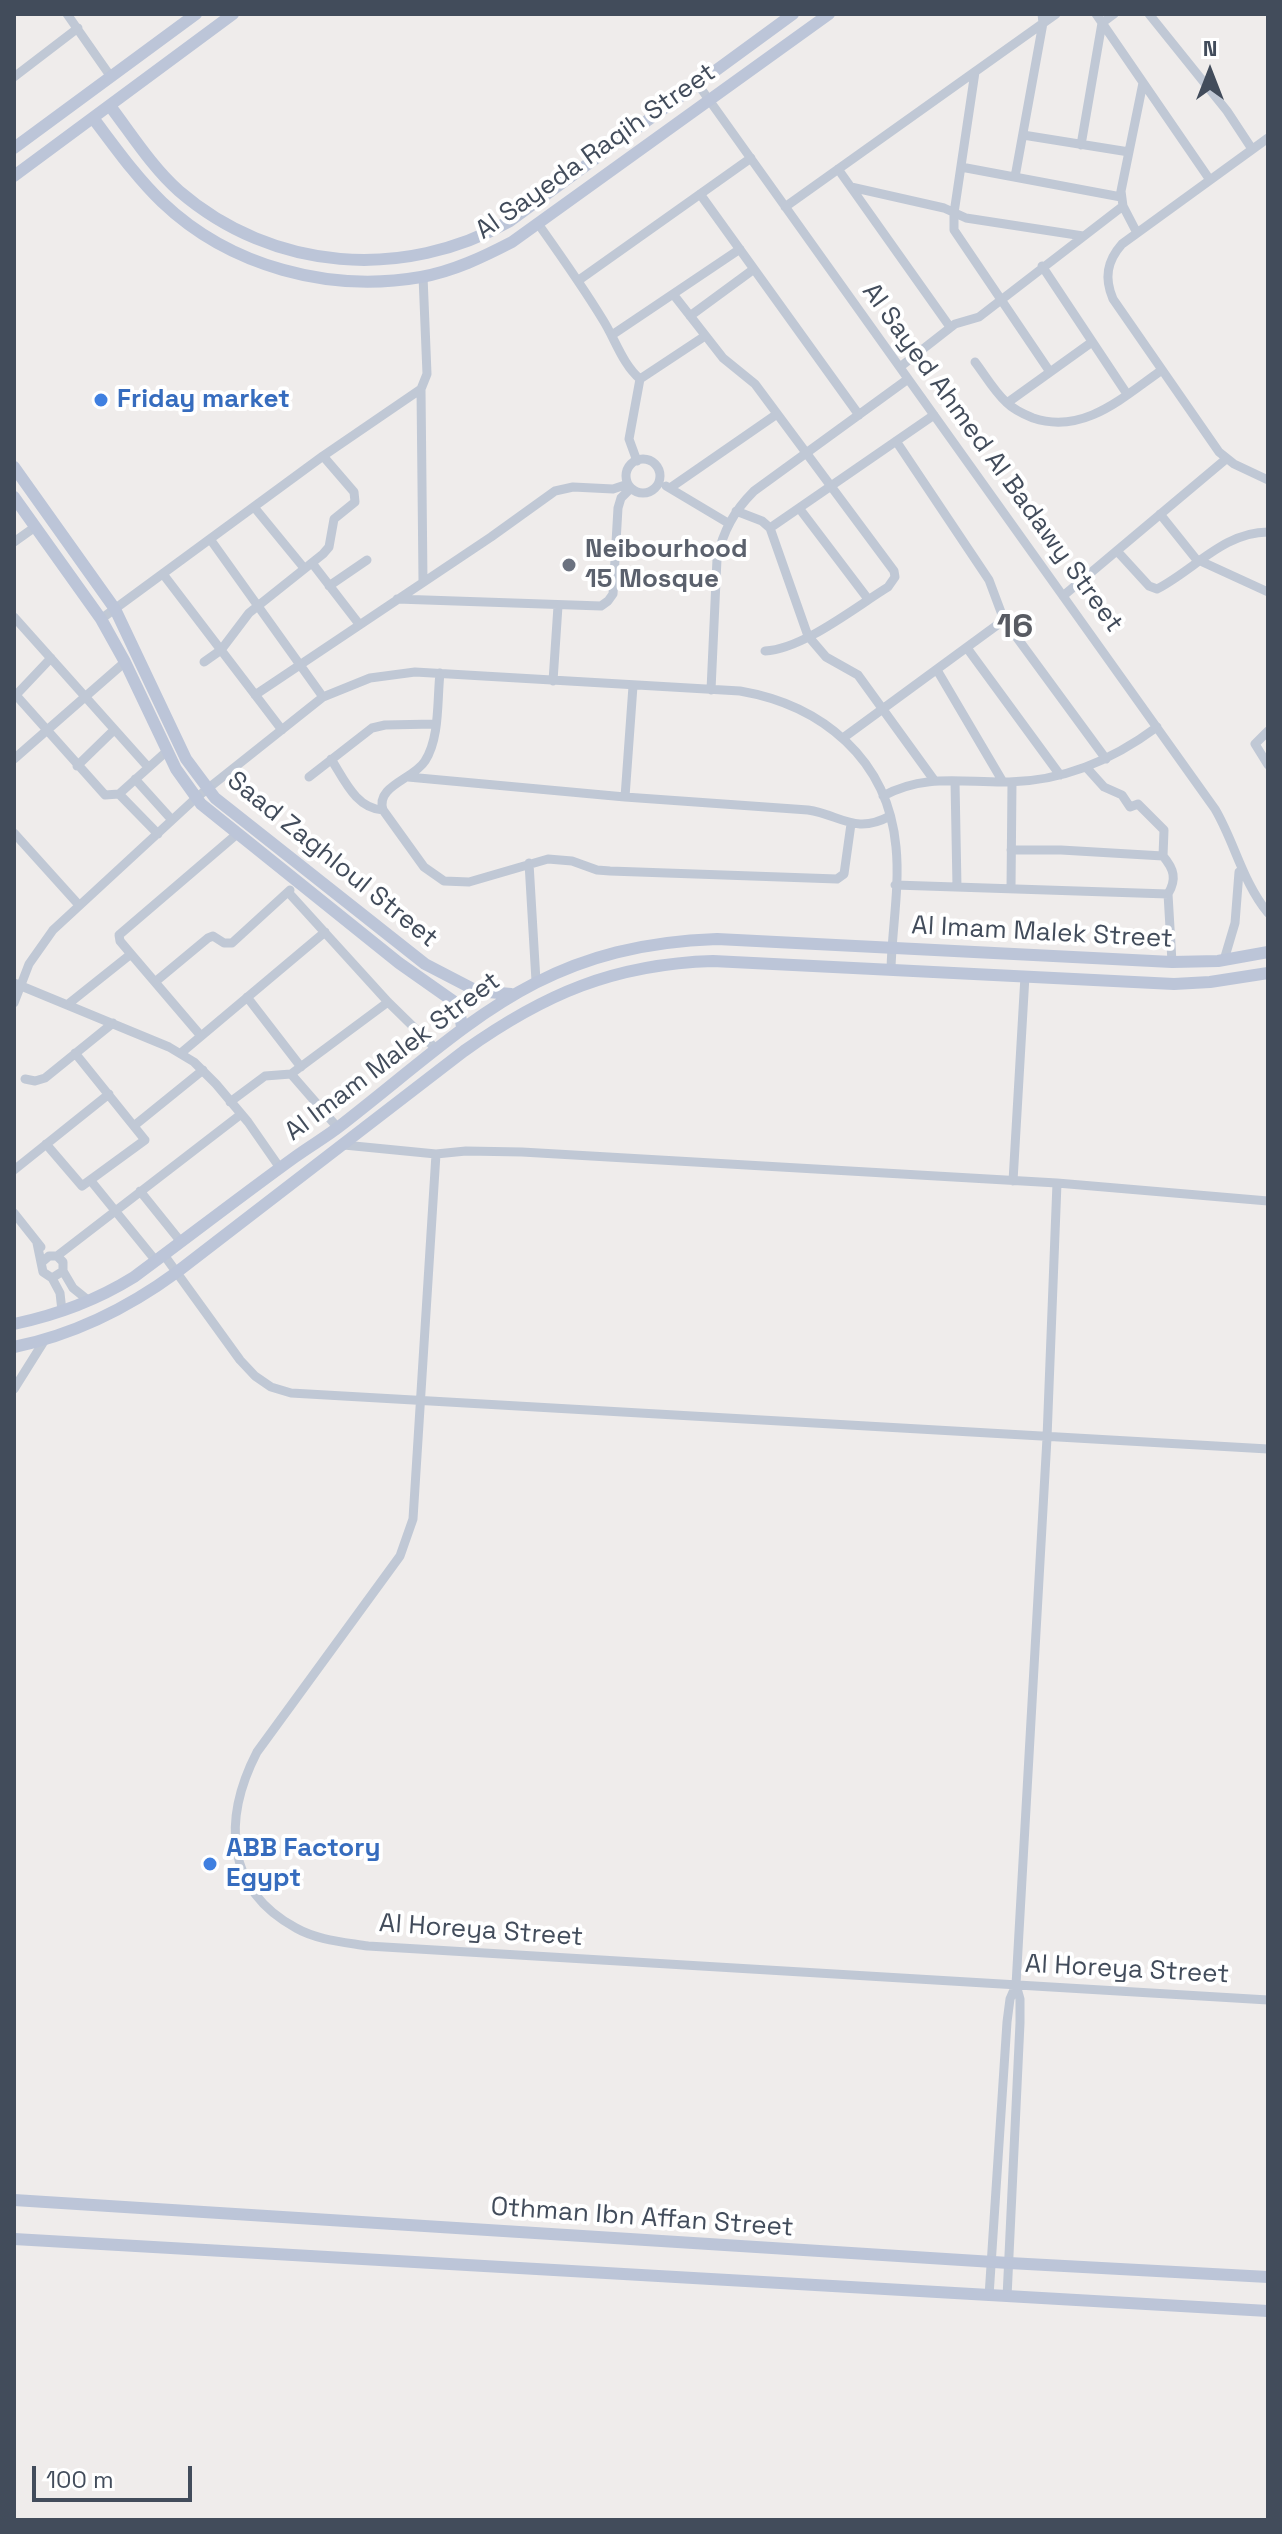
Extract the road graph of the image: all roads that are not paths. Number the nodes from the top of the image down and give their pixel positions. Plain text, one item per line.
1 (67, 14) edge
2 (196, 14) edge
3 (233, 14) edge
4 (793, 14) edge
5 (829, 14) edge
6 (1056, 14) edge
7 (1114, 14) edge
8 (1149, 14) edge
9 (1099, 18) edge
10 (1043, 19) edge
11 (78, 28) junction
12 (209, 32) junction
13 (975, 72) junction
14 (14, 77) edge
15 (111, 77) junction
16 (697, 83) junction
17 (1143, 83) junction
18 (710, 101) junction
19 (110, 106) junction
20 (93, 118) junction
21 (39, 130) junction
22 (1023, 135) junction
23 (1268, 138) edge
24 (1081, 145) junction
25 (14, 148) edge
26 (51, 148) junction
27 (1252, 149) junction
28 (1129, 152) junction
29 (751, 158) junction
30 (961, 167) junction
31 (838, 169) junction
32 (14, 176) edge
33 (1015, 177) junction
34 (1210, 180) junction
35 (851, 187) junction
36 (700, 194) junction
37 (1122, 201) junction
38 (785, 207) junction
39 (954, 213) junction
40 (539, 225) junction
41 (1137, 233) junction
42 (1083, 236) junction
43 (740, 249) junction
44 (1042, 266) junction
45 (754, 269) junction
46 (423, 276) junction
47 (579, 280) junction
48 (673, 294) junction
49 (1001, 299) junction
50 (690, 316) junction
51 (950, 327) junction
52 (612, 335) junction
53 (705, 336) junction
54 (1092, 342) junction
55 (975, 362) dead end
56 (900, 367) junction
57 (1162, 370) junction
58 (1050, 372) junction
59 (640, 379) junction
60 (908, 379) junction
61 (421, 389) junction
62 (1127, 394) junction
63 (1007, 403) junction
64 (777, 414) junction
65 (859, 415) junction
66 (934, 415) junction
67 (896, 441) junction
68 (807, 453) junction
69 (323, 456) junction
70 (1226, 459) junction
71 (637, 461) junction
72 (14, 467) edge
73 (1268, 480) edge
74 (658, 483) junction
75 (629, 486) junction
76 (831, 486) junction
77 (670, 488) junction
78 (14, 497) edge
79 (254, 507) junction
80 (799, 508) junction
81 (736, 511) junction
82 (1160, 514) junction
83 (728, 523) junction
84 (35, 527) junction
85 (770, 528) junction
86 (1268, 532) edge
87 (210, 539) junction
88 (14, 542) edge
89 (1117, 551) junction
90 (367, 560) dead end
91 (1200, 562) junction
92 (308, 566) junction
93 (163, 574) junction
94 (423, 581) junction
95 (329, 586) junction
96 (1268, 592) edge
97 (1063, 596) junction
98 (397, 599) junction
99 (868, 599) junction
100 (257, 605) junction
101 (558, 606) junction
102 (115, 609) junction
103 (14, 617) edge
104 (101, 619) junction
105 (1004, 620) junction
106 (359, 624) junction
107 (808, 636) junction
108 (967, 648) junction
109 (221, 650) junction
110 (765, 651) dead end
111 (51, 658) junction
112 (125, 662) junction
113 (204, 662) dead end
114 (300, 663) junction
115 (937, 670) junction
116 (440, 673) junction
117 (553, 681) junction
118 (633, 686) junction
119 (711, 690) junction
120 (15, 694) edge
121 (84, 695) junction
122 (255, 695) junction
123 (323, 697) junction
124 (883, 709) junction
125 (435, 724) junction
126 (1157, 727) junction
127 (114, 730) junction
128 (282, 730) junction
129 (46, 731) junction
130 (1268, 731) edge
131 (843, 738) junction
132 (167, 751) junction
133 (14, 759) edge
134 (331, 759) junction
135 (1106, 759) junction
136 (1268, 765) edge
137 (77, 766) junction
138 (148, 767) junction
139 (1086, 767) junction
140 (1060, 775) junction
141 (309, 777) dead end
142 (408, 777) junction
143 (135, 779) junction
144 (934, 780) junction
145 (955, 781) junction
146 (1007, 782) junction
147 (119, 794) junction
148 (202, 794) junction
149 (883, 796) junction
150 (625, 797) junction
151 (383, 810) junction
152 (890, 816) junction
153 (172, 820) junction
154 (851, 824) junction
155 (14, 833) edge
156 (158, 834) junction
157 (237, 834) junction
158 (1011, 850) junction
159 (1163, 856) junction
160 (529, 863) junction
161 (1239, 865) junction
162 (298, 882) junction
163 (895, 885) junction
164 (957, 887) junction
165 (1011, 889) junction
166 (288, 892) junction
167 (1168, 894) junction
168 (78, 904) junction
169 (1268, 913) edge
170 (325, 932) junction
171 (892, 947) junction
172 (1268, 952) edge
173 (131, 954) junction
174 (1224, 960) junction
175 (1172, 962) junction
176 (891, 969) junction
177 (1268, 973) edge
178 (1025, 976) junction
179 (536, 981) junction
180 (155, 982) junction
181 (17, 984) edge
182 (511, 994) junction
183 (247, 997) junction
184 (388, 1002) junction
185 (14, 1003) edge
186 (67, 1005) junction
187 (113, 1023) junction
188 (462, 1027) junction
189 (201, 1036) junction
190 (435, 1048) junction
191 (75, 1053) junction
192 (181, 1053) junction
193 (301, 1067) junction
194 (203, 1070) junction
195 (291, 1074) junction
196 (25, 1079) dead end
197 (109, 1094) junction
198 (230, 1102) junction
199 (240, 1115) junction
200 (135, 1125) junction
201 (338, 1128) junction
202 (46, 1144) junction
203 (344, 1145) junction
204 (436, 1154) junction
205 (296, 1156) junction
206 (280, 1168) junction
207 (14, 1170) edge
208 (309, 1171) junction
209 (91, 1181) junction
210 (1013, 1181) junction
211 (1057, 1183) junction
212 (251, 1190) junction
213 (140, 1191) junction
214 (1268, 1201) edge
215 (264, 1205) junction
216 (114, 1210) junction
217 (14, 1213) edge
218 (181, 1242) junction
219 (37, 1243) junction
220 (56, 1256) junction
221 (160, 1258) junction
222 (42, 1262) junction
223 (63, 1271) junction
224 (177, 1272) junction
225 (52, 1278) junction
226 (89, 1301) junction
227 (62, 1311) junction
228 (14, 1324) edge
229 (46, 1338) junction
230 (14, 1347) edge
231 (14, 1389) edge
232 (420, 1402) junction
233 (1047, 1438) junction
234 (1268, 1449) edge
235 (1016, 1985) junction
236 (1268, 2000) edge
237 (14, 2200) edge
238 (14, 2239) edge
239 (991, 2262) junction
240 (1009, 2263) junction
241 (1268, 2277) edge
242 (989, 2296) junction
243 (1007, 2297) junction
244 (1268, 2311) edge

1 - 11 street
2 - 12 street
2 - 15 street
3 - 12 street
4 - 16 street, Al Sayeda Raqih Street
5 - 18 street, Al Sayeda Raqih Street
6 - 10 street
7 - 9 street
8 - 27 street
9 - 17 street
9 - 24 street
10 - 13 street
10 - 22 street
11 - 14 street
11 - 15 street
12 - 19 street
13 - 30 street
13 - 31 street
15 - 21 street
16 - 18 street, Al Sayed Ahmed Al Badawy Street
16 - 19 street, Al Sayeda Raqih Street
17 - 28 street
17 - 34 street
18 - 29 street, Al Sayed Ahmed Al Badawy Street
18 - 40 street, Al Sayeda Raqih Street
19 - 20 street
20 - 26 street
20 - 46 street, Al Sayeda Raqih Street
21 - 25 street
21 - 26 street
22 - 24 street
22 - 33 street
23 - 27 street
24 - 28 street
26 - 32 street
27 - 34 street
28 - 37 street
29 - 36 street
29 - 38 street, Al Sayed Ahmed Al Badawy Street
30 - 33 street
30 - 39 street
31 - 35 street
31 - 38 street
33 - 37 street
34 - 41 street
35 - 39 street
35 - 51 street
36 - 43 street
36 - 47 street
37 - 41 street
37 - 42 street
38 - 56 street, Al Sayed Ahmed Al Badawy Street
39 - 42 street
39 - 49 street
40 - 46 street, Al Sayeda Raqih Street
40 - 47 street
41 - 57 street
42 - 44 street
43 - 45 street
43 - 48 street
44 - 49 street
44 - 54 street
45 - 50 street
45 - 65 street
46 - 61 street
47 - 52 street
48 - 50 street
48 - 52 street
49 - 51 street
49 - 58 street
50 - 53 street
51 - 56 street
52 - 59 street
53 - 59 street
53 - 64 street
54 - 58 street
54 - 62 street
55 - 63 street
56 - 60 street, Al Sayed Ahmed Al Badawy Street
57 - 62 street
57 - 70 street
58 - 63 street
59 - 71 street
60 - 65 street
60 - 66 street, Al Sayed Ahmed Al Badawy Street
61 - 69 street
61 - 94 street
62 - 63 street
64 - 68 street
64 - 77 street
65 - 68 street
66 - 67 street
66 - 97 street, Al Sayed Ahmed Al Badawy Street
67 - 76 street
67 - 105 street
68 - 76 street
68 - 81 street
69 - 79 street
69 - 92 street
70 - 73 street
70 - 82 street
71 - 74 street
71 - 75 street
72 - 102 street, Saad Zaghloul Street
74 - 75 street
74 - 77 street
75 - 94 street
75 - 101 street
76 - 80 street
76 - 99 street
77 - 83 street
78 - 84 street, Saad Zaghloul Street
79 - 87 street
79 - 92 street
80 - 85 street
80 - 99 street
81 - 83 street
81 - 85 street
82 - 89 street
82 - 91 street
83 - 119 street
84 - 88 street
84 - 104 street, Saad Zaghloul Street
85 - 107 street
86 - 91 street
87 - 93 street
87 - 100 street
89 - 91 street
89 - 97 street
90 - 95 street
91 - 96 street
92 - 95 street
92 - 100 street
93 - 102 street
93 - 109 street
94 - 98 street
95 - 106 street
97 - 126 street, Al Sayed Ahmed Al Badawy Street
98 - 101 street
98 - 106 street
99 - 107 street
100 - 109 street
100 - 114 street
101 - 117 street
102 - 104 street
102 - 148 street, Saad Zaghloul Street
103 - 111 street
104 - 112 street, Saad Zaghloul Street
105 - 108 street
105 - 135 street
106 - 114 street
107 - 110 street
107 - 124 street
108 - 115 street
108 - 140 street
109 - 113 street
109 - 122 street
111 - 120 street
111 - 121 street
112 - 121 street
112 - 132 street, Saad Zaghloul Street
114 - 122 street
114 - 123 street
115 - 124 street
115 - 146 street
116 - 117 street
116 - 123 street
116 - 125 street
117 - 118 street
118 - 119 street
118 - 150 street
119 - 131 street
120 - 129 street
121 - 127 street
121 - 129 street
122 - 128 street
123 - 128 street
124 - 131 street
124 - 144 street
125 - 134 street
125 - 142 street
126 - 135 street
126 - 161 street, Al Sayed Ahmed Al Badawy Street
127 - 137 street
127 - 138 street
128 - 148 street
129 - 133 street
129 - 137 street
130 - 136 street
131 - 149 street
132 - 138 street
132 - 148 street, Saad Zaghloul Street
134 - 141 street
134 - 151 street
135 - 139 street
137 - 147 street
138 - 143 street
139 - 140 street
139 - 159 street
140 - 146 street
142 - 150 street
142 - 151 street
143 - 147 street
143 - 153 street
144 - 145 street
144 - 149 street
145 - 146 street
145 - 164 street
146 - 158 street
147 - 156 street
148 - 153 street
148 - 157 street, Saad Zaghloul Street
148 - 182 street, Saad Zaghloul Street
149 - 152 street
150 - 154 street
151 - 160 street
152 - 154 street
152 - 163 street
153 - 156 street
154 - 160 street
155 - 168 street
156 - 168 street
157 - 162 street, Saad Zaghloul Street
157 - 173 street
158 - 159 street
158 - 165 street
159 - 167 street
160 - 179 street
161 - 169 street, Al Sayed Ahmed Al Badawy Street
161 - 174 street, Al Sayed Ahmed Al Badawy Street
162 - 166 street
162 - 188 street, Saad Zaghloul Street
163 - 164 street
163 - 171 street
164 - 165 street
165 - 167 street
166 - 170 street
166 - 180 street
167 - 175 street
168 - 181 street
170 - 183 street
170 - 184 street
171 - 175 street, Al Imam Malek Street
171 - 176 street
171 - 179 street, Al Imam Malek Street
172 - 174 street, Al Imam Malek Street
173 - 180 street
173 - 186 street
174 - 175 street, Al Imam Malek Street
176 - 178 street, Al Imam Malek Street
176 - 203 street, Al Imam Malek Street
177 - 178 street, Al Imam Malek Street
178 - 210 street
179 - 182 street, Al Imam Malek Street
180 - 189 street
181 - 185 street
181 - 186 street
182 - 188 street, Al Imam Malek Street
183 - 189 street
183 - 193 street
184 - 190 street
184 - 193 street
186 - 187 street
187 - 191 street
187 - 192 street
188 - 190 street, Al Imam Malek Street
189 - 192 street
190 - 201 street, Al Imam Malek Street
191 - 196 street
191 - 197 street
192 - 194 street
193 - 195 street
194 - 198 street
194 - 200 street
195 - 198 street
195 - 201 street
197 - 200 street
197 - 202 street
198 - 199 street
199 - 206 street
199 - 213 street
200 - 209 street
201 - 205 street, Al Imam Malek Street
202 - 207 street
202 - 209 street
203 - 204 street
203 - 208 street, Al Imam Malek Street
204 - 210 street
204 - 232 street, Al Horeya Street
205 - 206 street, Al Imam Malek Street
205 - 208 street
206 - 212 street, Al Imam Malek Street
208 - 215 street, Al Imam Malek Street
209 - 216 street
210 - 211 street
211 - 214 street
211 - 233 street
212 - 215 street
212 - 218 street, Al Imam Malek Street
213 - 216 street
213 - 218 street
215 - 224 street, Al Imam Malek Street
216 - 220 street
216 - 221 street
217 - 219 street
218 - 221 street, Al Imam Malek Street
219 - 220 street
219 - 222 street
220 - 222 street
220 - 223 street
221 - 224 street
221 - 226 street, Al Imam Malek Street
222 - 225 street
223 - 225 street
223 - 226 street
224 - 229 street, Al Imam Malek Street
224 - 232 street
225 - 227 street
226 - 227 street, Al Imam Malek Street
227 - 228 street, Al Imam Malek Street
229 - 230 street, Al Imam Malek Street
229 - 231 street
232 - 233 street
232 - 235 street, Al Horeya Street
233 - 234 street
233 - 235 street
235 - 236 street, Al Horeya Street
235 - 239 street
235 - 240 street
237 - 239 street, Othman Ibn Affan Street
238 - 242 street
239 - 240 street, Othman Ibn Affan Street
239 - 242 street
240 - 241 street, Othman Ibn Affan Street
240 - 243 street
242 - 243 street
243 - 244 street

